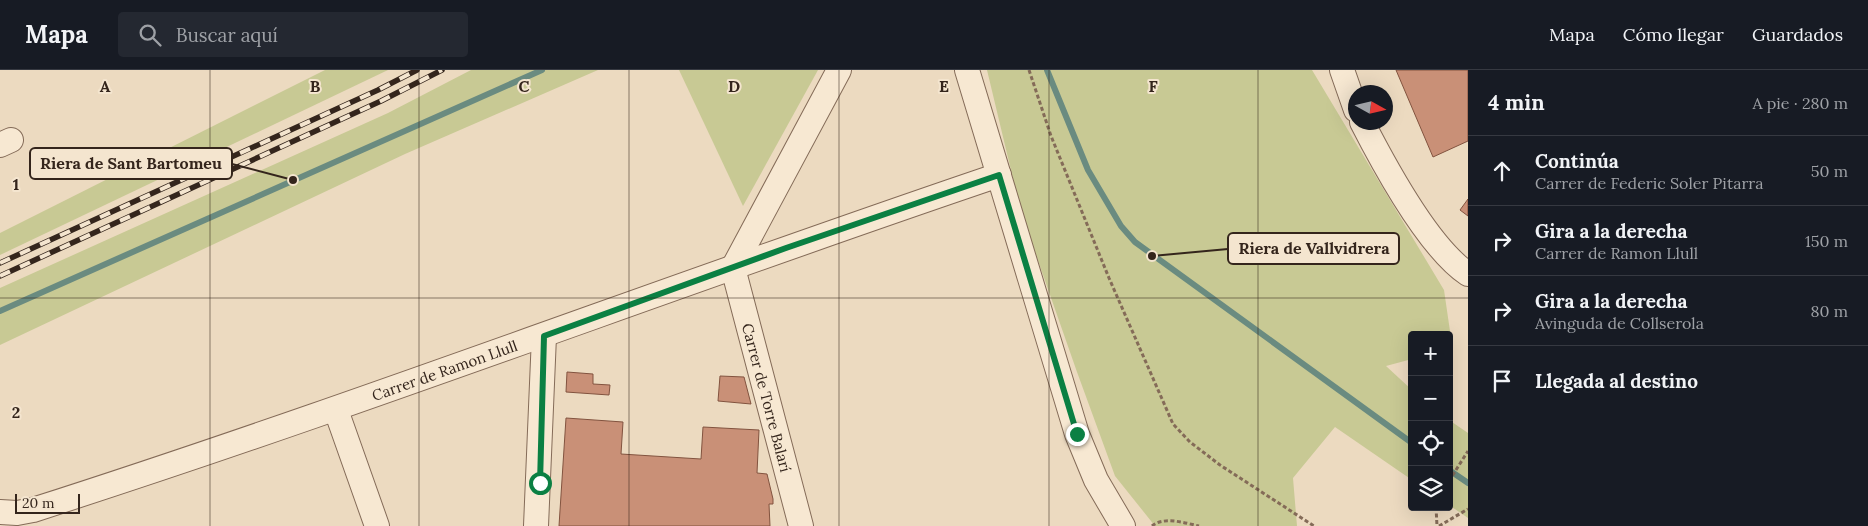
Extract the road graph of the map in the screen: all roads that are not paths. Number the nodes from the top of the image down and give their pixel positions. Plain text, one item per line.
1 (839, 70) edge
2 (967, 70) edge
3 (1342, 70) edge
4 (1348, 87) edge
5 (1366, 130) edge
6 (999, 175) junction
7 (733, 268) junction
8 (1468, 274) edge
9 (544, 336) junction
10 (336, 410) junction
11 (0, 512) edge
12 (377, 526) edge
13 (536, 526) edge
14 (801, 526) edge
15 (1124, 526) edge

1 - 7 street
2 - 6 street
3 - 4 street
5 - 8 street
6 - 7 street, Carrer de Ramon Llull
6 - 15 street
7 - 9 street, Carrer de Ramon Llull
7 - 14 street, Carrer de Torre Balarí
9 - 10 street, Carrer de Ramon Llull
9 - 13 street
10 - 11 street, Carrer de Ramon Llull
10 - 12 street

